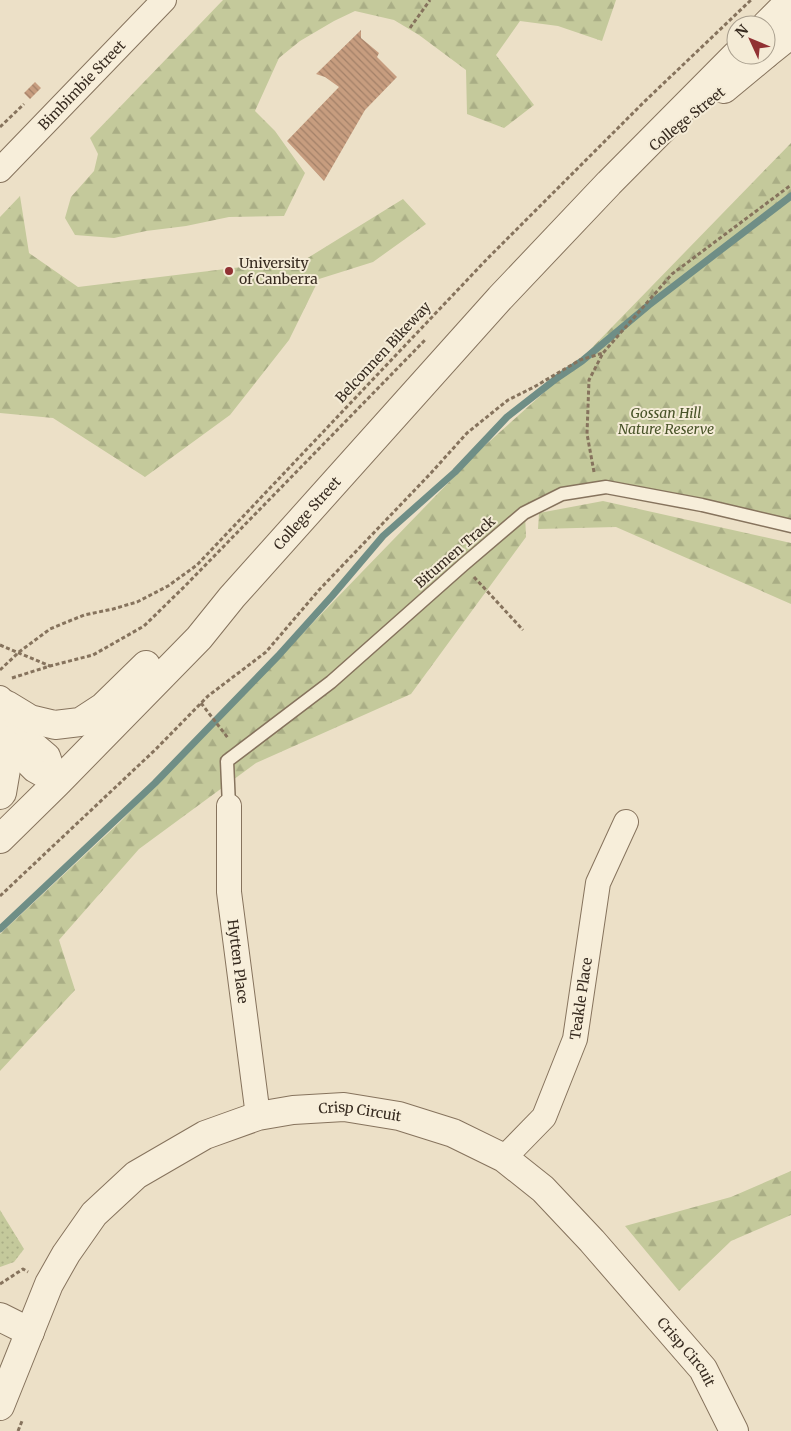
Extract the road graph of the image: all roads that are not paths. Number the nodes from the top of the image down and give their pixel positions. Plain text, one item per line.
1 (164, 0) edge
2 (791, 0) edge
3 (776, 15) edge
4 (791, 34) edge
5 (776, 47) edge
6 (726, 65) edge
7 (754, 65) edge
8 (0, 170) edge
9 (609, 183) junction
10 (791, 526) edge
11 (198, 638) junction
12 (5, 694) edge
13 (5, 741) edge
14 (57, 783) junction
15 (0, 795) edge
16 (229, 806) joint
17 (626, 822) dead end
18 (0, 839) edge
19 (258, 1116) junction
20 (504, 1158) junction
21 (0, 1317) edge
22 (30, 1332) junction
23 (0, 1406) edge
24 (734, 1431) edge

1 - 8 street, Bimbimbie Street
2 - 3 street
4 - 5 street, College Street
6 - 9 street, College Street
7 - 9 street, College Street
9 - 11 street, College Street
10 - 16 lane, Bitumen Track
11 - 12 street
11 - 14 street, College Street
12 - 14 street
13 - 14 street
13 - 15 street
14 - 18 street, College Street
16 - 19 street, Hytten Place
17 - 20 street, Teakle Place
19 - 20 street, Crisp Circuit
19 - 22 street, Crisp Circuit
20 - 24 street, Crisp Circuit
21 - 22 street
22 - 23 street, Crisp Circuit

